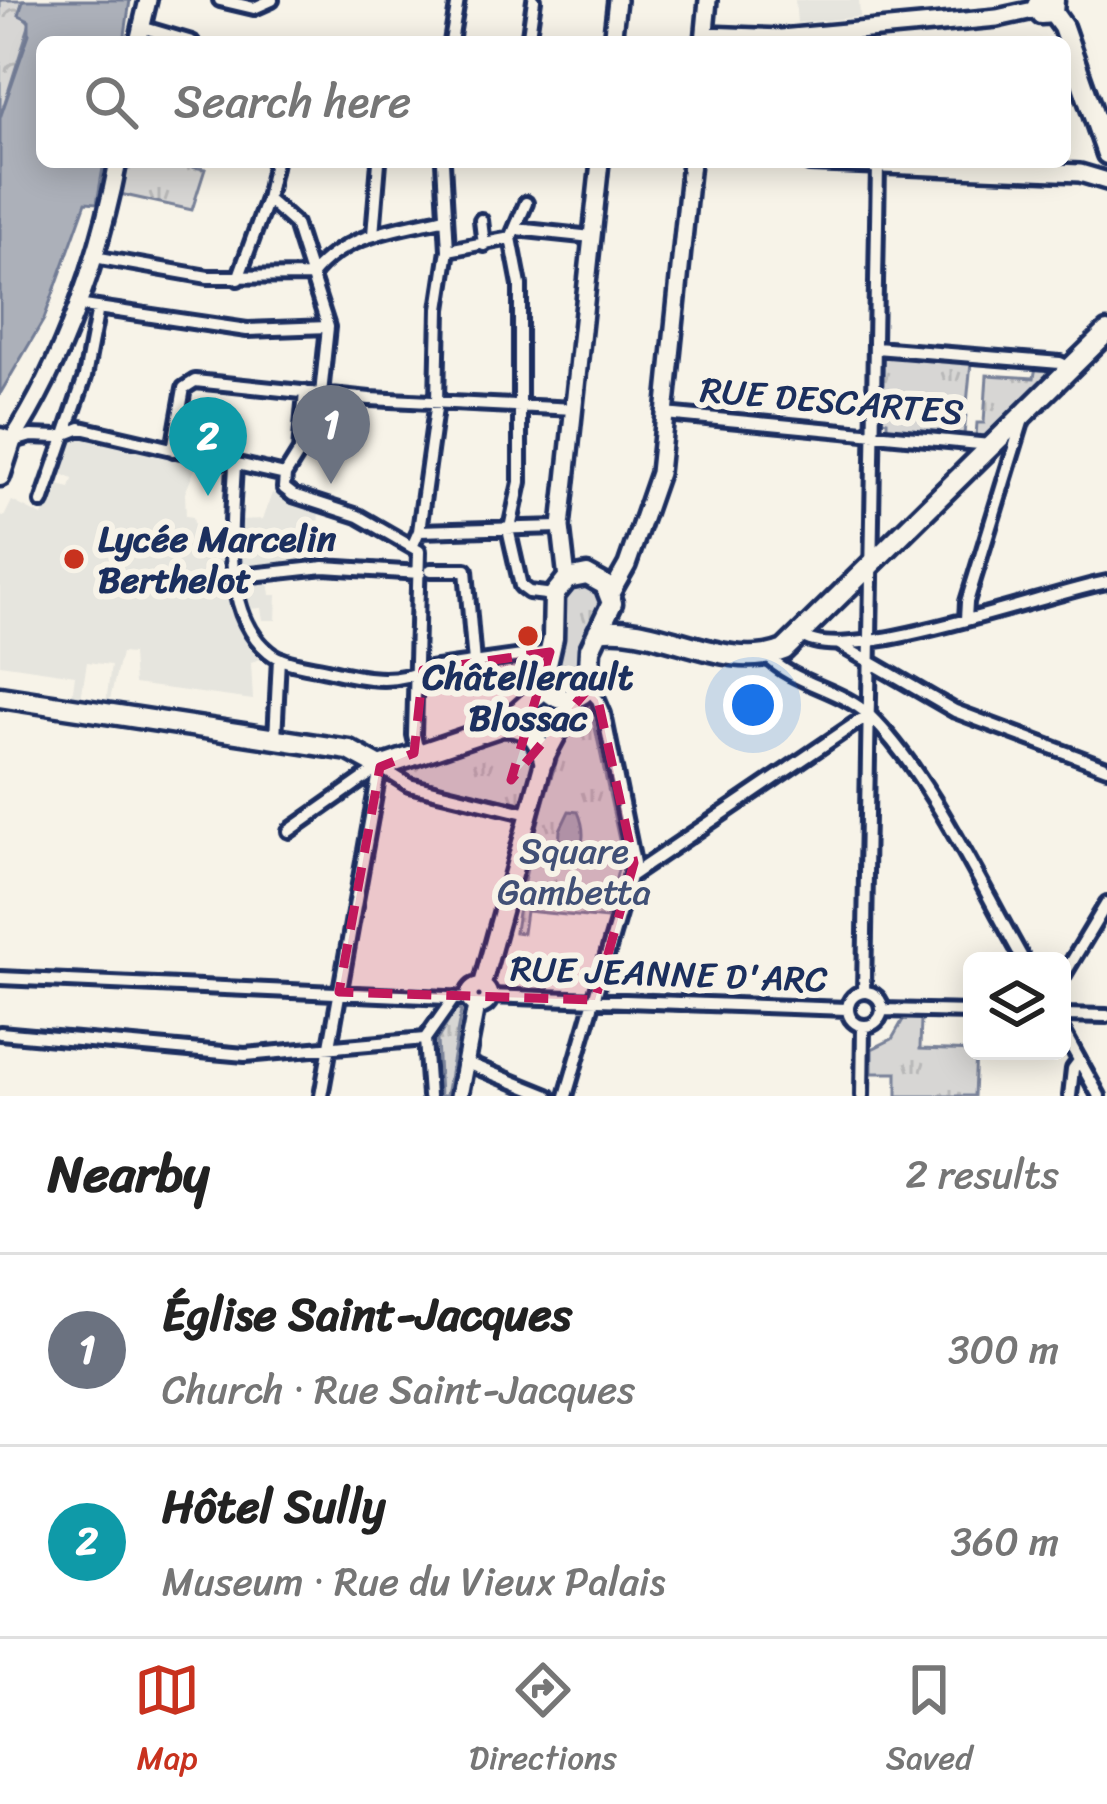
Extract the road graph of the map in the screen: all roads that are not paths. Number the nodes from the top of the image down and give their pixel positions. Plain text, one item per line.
1 (148, 0) edge
2 (220, 0) edge
3 (272, 0) edge
4 (458, 0) edge
5 (534, 0) edge
6 (617, 0) edge
7 (708, 0) edge
8 (1046, 6) edge
9 (140, 34) edge
10 (452, 36) edge
11 (529, 36) edge
12 (613, 36) edge
13 (704, 36) edge
14 (803, 36) edge
15 (1066, 36) edge
16 (1071, 50) edge
17 (1107, 154) edge
18 (116, 168) edge
19 (274, 168) edge
20 (379, 168) edge
21 (443, 168) edge
22 (599, 168) edge
23 (690, 168) edge
24 (878, 168) edge
25 (954, 168) edge
26 (1107, 181) edge
27 (267, 199) junction
28 (526, 203) dead end
29 (446, 218) junction
30 (481, 220) dead end
31 (513, 233) junction
32 (373, 235) junction
33 (592, 237) junction
34 (484, 245) junction
35 (448, 250) junction
36 (94, 257) junction
37 (311, 276) junction
38 (238, 278) junction
39 (77, 304) junction
40 (98, 308) junction
41 (328, 327) junction
42 (1107, 332) edge
43 (876, 348) junction
44 (1071, 368) junction
45 (305, 392) junction
46 (321, 394) junction
47 (437, 401) junction
48 (518, 405) junction
49 (574, 409) junction
50 (665, 414) junction
51 (1024, 416) junction
52 (64, 433) junction
53 (876, 434) junction
54 (5, 441) edge
55 (993, 445) junction
56 (173, 450) junction
57 (235, 464) junction
58 (0, 476) edge
59 (284, 476) junction
60 (42, 502) dead end
61 (562, 527) junction
62 (510, 528) junction
63 (419, 531) junction
64 (412, 547) junction
65 (872, 562) junction
66 (424, 572) junction
67 (233, 578) junction
68 (1107, 582) edge
69 (560, 587) junction
70 (611, 599) junction
71 (966, 620) junction
72 (634, 630) junction
73 (598, 631) junction
74 (801, 635) junction
75 (871, 639) junction
76 (837, 643) junction
77 (550, 652) junction
78 (766, 656) junction
79 (279, 658) junction
80 (474, 663) junction
81 (871, 664) junction
82 (416, 674) junction
83 (550, 693) junction
84 (582, 693) junction
85 (0, 698) edge
86 (868, 715) junction
87 (502, 726) junction
88 (558, 730) junction
89 (275, 739) junction
90 (418, 752) junction
91 (544, 760) junction
92 (380, 767) junction
93 (1107, 768) edge
94 (529, 814) junction
95 (289, 832) dead end
96 (632, 875) junction
97 (1107, 903) edge
98 (1019, 952) edge
99 (1071, 963) edge
100 (0, 978) edge
101 (339, 992) junction
102 (864, 992) junction
103 (474, 997) junction
104 (595, 1000) junction
105 (847, 1009) junction
106 (882, 1010) junction
107 (963, 1012) edge
108 (1071, 1015) edge
109 (1107, 1016) edge
110 (863, 1027) junction
111 (0, 1033) edge
112 (425, 1039) junction
113 (1071, 1046) edge
114 (330, 1047) junction
115 (464, 1061) junction
116 (1079, 1061) junction
117 (321, 1096) edge
118 (429, 1096) edge
119 (459, 1096) edge
120 (548, 1096) edge
121 (566, 1096) edge
122 (862, 1096) edge
123 (1070, 1096) edge
124 (1099, 1096) edge

1 - 9 main road
2 - 3 street
4 - 10 street
5 - 11 street
6 - 12 main road
7 - 13 main road
8 - 14 main road
8 - 15 main road
16 - 17 main road
18 - 36 main road
19 - 27 street
20 - 32 street
21 - 29 street
22 - 33 main road
23 - 50 main road
24 - 43 street
25 - 26 main road
27 - 37 street
27 - 38 street
28 - 31 street
29 - 32 street
29 - 35 street
30 - 34 street
31 - 33 street
31 - 34 street
31 - 48 street
32 - 37 street
33 - 49 main road
34 - 35 street
35 - 47 street
36 - 38 street
36 - 39 main road
37 - 38 street
37 - 41 street
39 - 40 street
39 - 54 main road
40 - 41 street
40 - 52 street
41 - 46 street
42 - 44 main road
43 - 44 street
43 - 53 street
44 - 51 main road
45 - 46 street
45 - 56 street
45 - 59 street
46 - 47 street
47 - 48 street
47 - 63 street
48 - 49 street
48 - 62 street
49 - 61 main road
50 - 53 street, RUE DESCARTES
50 - 70 main road
51 - 55 main road
51 - 71 street
52 - 54 street
52 - 56 street
52 - 60 street
53 - 55 street, RUE DESCARTES
53 - 65 street
54 - 58 main road
55 - 65 main road
56 - 57 street
57 - 59 street
57 - 67 street
59 - 64 street
61 - 62 street
61 - 69 main road
62 - 63 street
62 - 69 street
63 - 64 street
64 - 66 street
65 - 74 main road
65 - 75 street
66 - 67 street
66 - 80 street
66 - 82 street
67 - 79 street
68 - 71 street
69 - 70 main road
69 - 77 main road
70 - 72 main road
70 - 73 main road
71 - 75 street
72 - 73 main road
72 - 78 main road
73 - 84 main road
74 - 76 street
74 - 78 main road
75 - 76 street
75 - 81 street
76 - 81 street
77 - 80 street
77 - 83 main road
78 - 86 street
79 - 82 street
79 - 89 street
80 - 82 street
81 - 86 street
81 - 93 street
82 - 90 street
83 - 84 main road
83 - 87 main road
83 - 88 main road
84 - 88 main road
84 - 96 street
85 - 89 main road
86 - 96 street
86 - 98 street
86 - 102 street
87 - 90 main road
87 - 91 main road
88 - 91 main road
89 - 92 main road
90 - 92 main road
91 - 94 main road
92 - 94 street
92 - 95 street
92 - 101 street
94 - 103 main road
96 - 104 street
97 - 99 street
100 - 101 street, RUE JEANNE D'ARC
101 - 103 street, RUE JEANNE D'ARC
101 - 114 street
102 - 105 street
102 - 106 street
103 - 104 street, RUE JEANNE D'ARC
103 - 112 street
103 - 115 main road
104 - 105 street, RUE JEANNE D'ARC
104 - 121 street
105 - 110 street
106 - 107 street
106 - 110 street
108 - 109 street
110 - 122 street
111 - 114 street
112 - 114 street
112 - 118 street
113 - 116 street
114 - 117 street
115 - 119 main road
115 - 120 street
116 - 123 street
116 - 124 street

